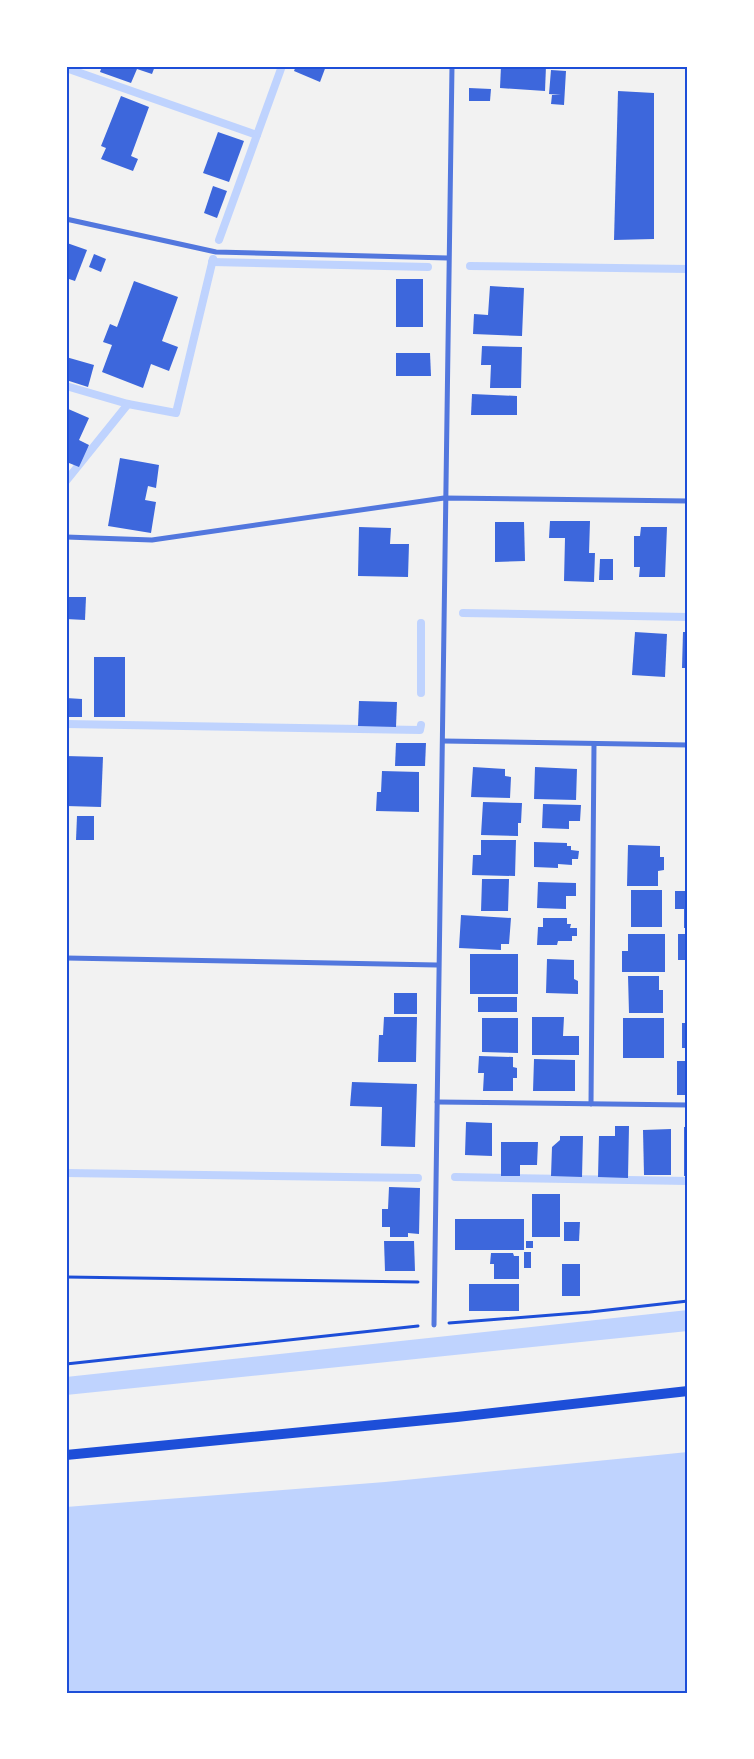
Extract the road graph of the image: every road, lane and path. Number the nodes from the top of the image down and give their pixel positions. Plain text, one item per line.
1 (452, 66) edge
2 (66, 219) edge
3 (448, 258) junction
4 (444, 498) junction
5 (688, 501) edge
6 (66, 537) edge
7 (443, 741) junction
8 (594, 744) junction
9 (688, 745) edge
10 (66, 958) edge
11 (437, 965) junction
12 (436, 1102) junction
13 (591, 1104) junction
14 (688, 1105) edge
15 (66, 1276) edge
16 (434, 1282) junction
17 (688, 1301) edge
18 (434, 1325) junction
19 (66, 1364) edge
20 (688, 1390) edge
21 (66, 1456) edge

1 - 3 street
2 - 3 street
3 - 4 street
4 - 5 street
4 - 6 street
4 - 7 street
7 - 8 street
7 - 11 street
8 - 9 street
8 - 13 street
10 - 11 street
11 - 12 street
12 - 13 street
12 - 16 street
13 - 14 street
15 - 16 path
16 - 18 street
17 - 18 path
18 - 19 path
20 - 21 main road

